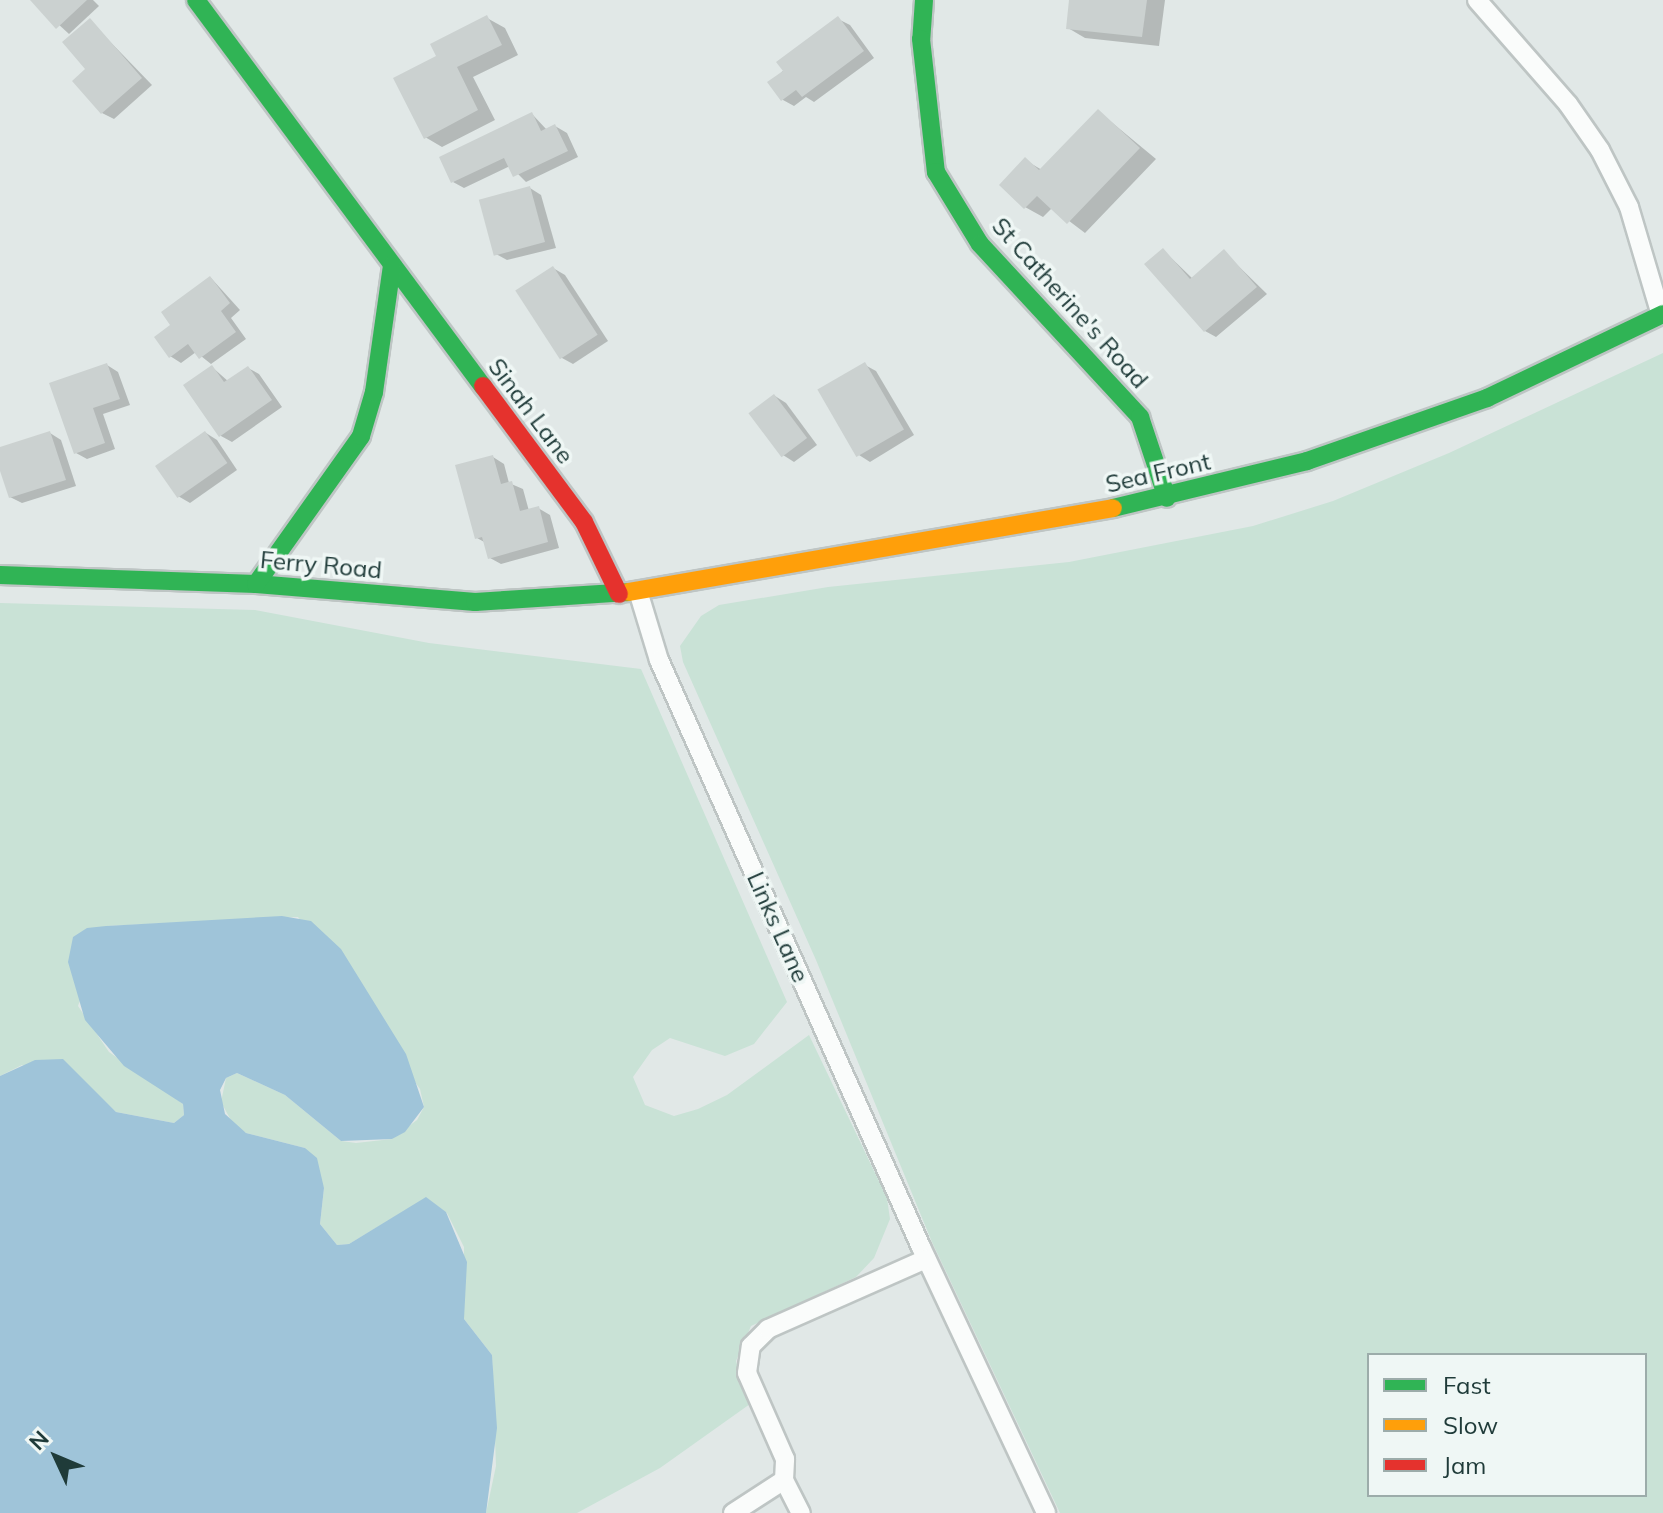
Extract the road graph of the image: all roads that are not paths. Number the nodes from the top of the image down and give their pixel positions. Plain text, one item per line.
1 (196, 0) edge
2 (924, 0) edge
3 (1477, 0) edge
4 (392, 265) junction
5 (1662, 315) edge
6 (1167, 498) junction
7 (0, 575) edge
8 (256, 584) junction
9 (638, 591) junction
10 (619, 594) junction
11 (926, 1259) junction
12 (784, 1480) junction
13 (733, 1513) edge
14 (801, 1513) edge
15 (1046, 1513) edge

1 - 4 street, Sinah Lane
2 - 6 street, St Catherine's Road
3 - 5 lane
4 - 8 street
4 - 10 street, Sinah Lane
5 - 6 street, Sea Front
6 - 9 street, Sea Front
7 - 8 street, Ferry Road
8 - 10 street, Ferry Road
9 - 10 street, Ferry Road
9 - 11 lane, Links Lane
11 - 12 lane
11 - 15 lane, Links Lane
12 - 13 lane
12 - 14 lane

